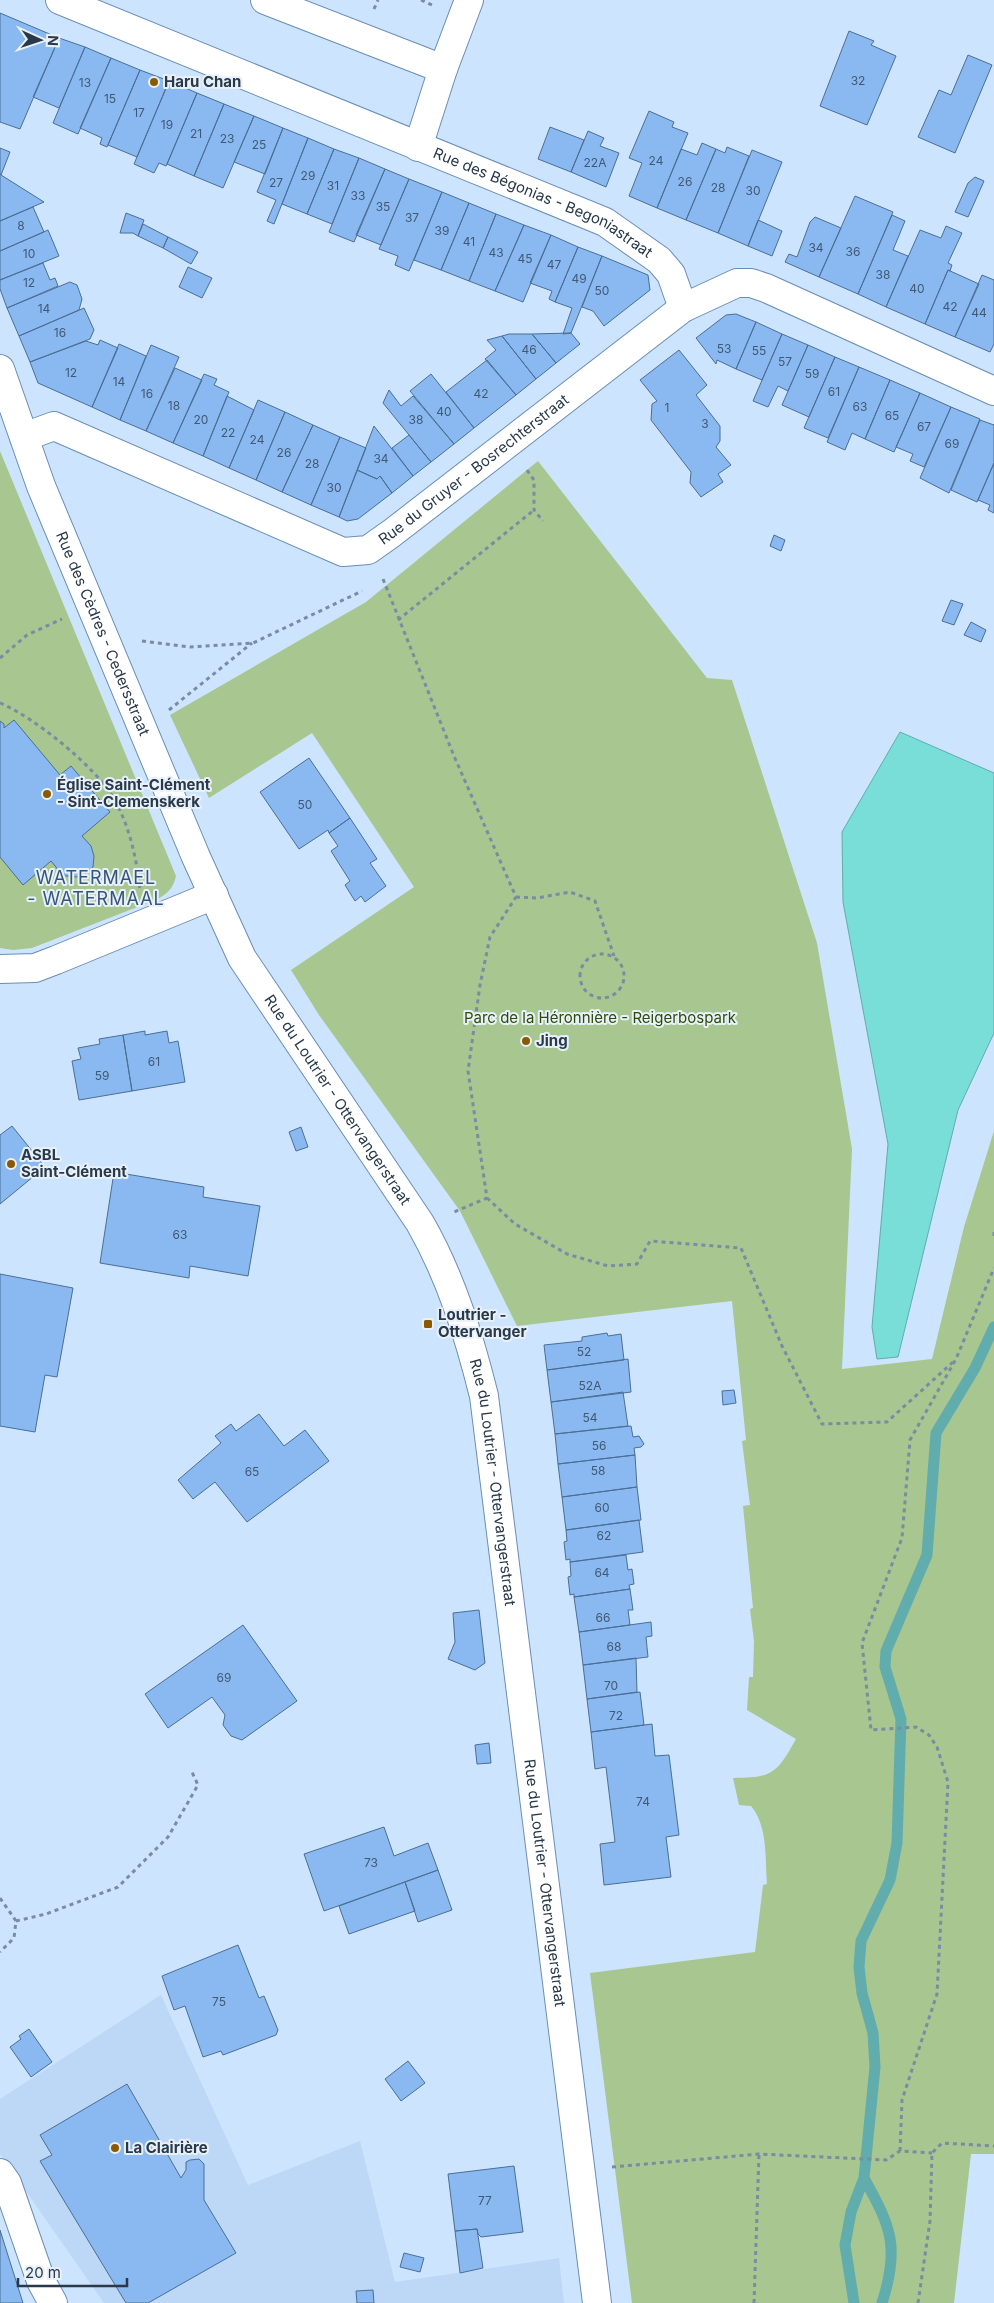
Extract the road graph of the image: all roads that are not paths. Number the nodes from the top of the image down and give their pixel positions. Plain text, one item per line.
1 (60, 0) edge
2 (265, 0) edge
3 (469, 0) edge
4 (443, 69) junction
5 (418, 147) junction
6 (683, 308) junction
7 (0, 369) edge
8 (994, 390) edge
9 (13, 425) edge
10 (214, 895) junction
11 (0, 969) edge
12 (0, 2173) edge
13 (53, 2303) edge
14 (597, 2303) edge

1 - 5 street, Rue des Bégonias - Begoniastraat
2 - 4 street
3 - 4 street
4 - 5 street
5 - 6 street, Rue des Bégonias - Begoniastraat
6 - 8 street
6 - 9 street, Rue du Gruyer - Bosrechterstraat
7 - 9 street, Rue des Cèdres - Cedersstraat
9 - 10 street, Rue des Cèdres - Cedersstraat
10 - 11 street
10 - 14 street, Rue du Loutrier - Ottervangerstraat
12 - 13 street

